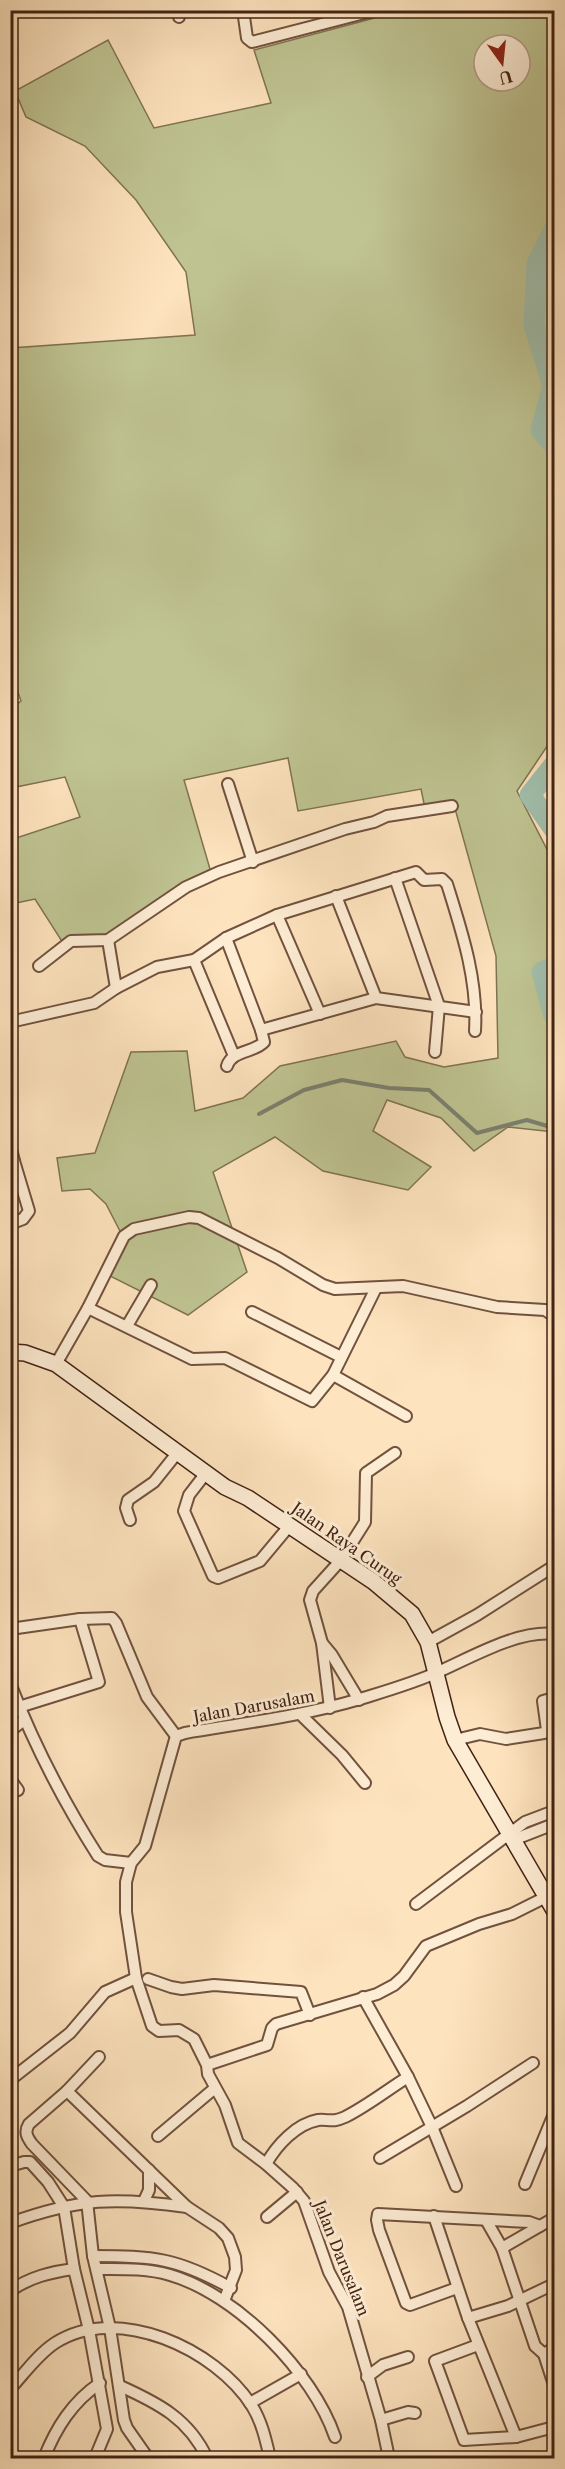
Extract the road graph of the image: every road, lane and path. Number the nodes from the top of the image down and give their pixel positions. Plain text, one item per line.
1 (243, 10) edge
2 (376, 10) edge
3 (228, 784) dead end
4 (452, 806) dead end
5 (253, 862) junction
6 (394, 878) junction
7 (336, 896) junction
8 (277, 915) junction
9 (226, 938) junction
10 (108, 940) junction
11 (194, 960) junction
12 (39, 966) dead end
13 (116, 988) junction
14 (376, 998) junction
15 (439, 1006) junction
16 (476, 1012) junction
17 (320, 1014) junction
18 (10, 1022) edge
19 (261, 1030) junction
20 (475, 1031) dead end
21 (435, 1052) dead end
22 (234, 1056) junction
23 (227, 1066) dead end
24 (10, 1145) edge
25 (12, 1162) edge
26 (10, 1224) edge
27 (151, 1285) dead end
28 (376, 1288) junction
29 (88, 1308) junction
30 (252, 1312) dead end
31 (555, 1316) edge
32 (127, 1326) junction
33 (10, 1352) edge
34 (341, 1357) junction
35 (56, 1364) junction
36 (333, 1375) junction
37 (406, 1416) dead end
38 (178, 1452) junction
39 (395, 1452) dead end
40 (206, 1473) junction
41 (130, 1520) dead end
42 (290, 1525) junction
43 (341, 1560) junction
44 (555, 1566) edge
45 (80, 1619) junction
46 (10, 1629) edge
47 (555, 1634) edge
48 (322, 1642) junction
49 (428, 1642) junction
50 (437, 1673) junction
51 (10, 1683) edge
52 (555, 1698) edge
53 (359, 1700) junction
54 (20, 1707) junction
55 (330, 1708) junction
56 (300, 1714) junction
57 (24, 1720) junction
58 (10, 1731) edge
59 (176, 1736) junction
60 (455, 1740) junction
61 (10, 1779) edge
62 (365, 1782) dead end
63 (18, 1790) dead end
64 (555, 1811) edge
65 (555, 1824) edge
66 (511, 1836) junction
67 (131, 1863) junction
68 (546, 1897) junction
69 (416, 1904) dead end
70 (555, 1910) edge
71 (136, 1978) junction
72 (148, 1979) dead end
73 (363, 1997) junction
74 (310, 2015) junction
75 (99, 2057) dead end
76 (533, 2063) dead end
77 (207, 2065) junction
78 (408, 2077) junction
79 (10, 2080) edge
80 (215, 2088) junction
81 (67, 2091) junction
82 (555, 2114) edge
83 (432, 2127) junction
84 (158, 2136) dead end
85 (380, 2158) dead end
86 (266, 2164) junction
87 (10, 2166) edge
88 (150, 2170) junction
89 (525, 2184) dead end
90 (456, 2186) dead end
91 (297, 2192) junction
92 (87, 2201) junction
93 (144, 2201) junction
94 (64, 2207) junction
95 (187, 2207) junction
96 (434, 2216) junction
97 (267, 2217) dead end
98 (555, 2218) edge
99 (486, 2220) junction
100 (10, 2223) edge
101 (540, 2226) junction
102 (502, 2248) junction
103 (93, 2256) junction
104 (74, 2269) junction
105 (97, 2269) junction
106 (555, 2284) edge
107 (231, 2288) junction
108 (457, 2288) junction
109 (10, 2291) edge
110 (224, 2301) junction
111 (520, 2301) junction
112 (468, 2318) junction
113 (110, 2328) junction
114 (89, 2330) junction
115 (478, 2345) junction
116 (555, 2348) edge
117 (544, 2354) junction
118 (408, 2357) dead end
119 (301, 2374) junction
120 (367, 2377) junction
121 (100, 2384) junction
122 (555, 2385) edge
123 (120, 2386) junction
124 (10, 2390) edge
125 (250, 2403) junction
126 (416, 2413) dead end
127 (381, 2420) junction
128 (555, 2427) edge
129 (127, 2428) junction
130 (107, 2429) junction
131 (335, 2437) dead end
132 (516, 2437) junction
133 (44, 2458) edge
134 (96, 2458) edge
135 (148, 2458) edge
136 (207, 2458) edge
137 (270, 2458) edge
138 (389, 2458) edge

1 - 2 street
3 - 5 street
4 - 5 street
5 - 10 street
6 - 7 street
6 - 15 street
6 - 16 street
7 - 8 street
7 - 14 street
8 - 9 street
8 - 17 street
9 - 11 street
9 - 19 street
10 - 12 street
10 - 13 street
11 - 13 street
11 - 22 street
13 - 18 street
14 - 15 street
14 - 17 street
15 - 16 street
15 - 21 street
16 - 20 street
17 - 19 street
19 - 22 street
22 - 23 street
24 - 25 street
25 - 26 street
27 - 32 street
28 - 29 street
28 - 31 street
28 - 34 street
29 - 32 street
29 - 35 street
30 - 34 street
32 - 36 street
33 - 35 main road, Jalan Raya Curug
34 - 36 street
35 - 38 main road, Jalan Raya Curug
36 - 37 street
38 - 40 main road, Jalan Raya Curug
38 - 41 street
39 - 43 street
40 - 42 main road, Jalan Raya Curug
40 - 42 street
42 - 43 main road, Jalan Raya Curug
43 - 48 street
43 - 49 main road, Jalan Raya Curug
44 - 49 street
45 - 46 street
45 - 54 street
45 - 59 street
47 - 50 street, Jalan Darusalam
48 - 53 street
48 - 55 street
49 - 50 main road, Jalan Raya Curug
50 - 53 street, Jalan Darusalam
50 - 60 main road, Jalan Raya Curug
51 - 54 street
52 - 60 street
53 - 55 street, Jalan Darusalam
54 - 57 street
55 - 56 street, Jalan Darusalam
56 - 59 street, Jalan Darusalam
56 - 62 street
57 - 58 street
57 - 67 street
59 - 67 street, Jalan Darusalam
60 - 66 main road, Jalan Raya Curug
61 - 63 street
64 - 66 street
65 - 66 street
66 - 68 main road, Jalan Raya Curug
66 - 69 street
67 - 71 street, Jalan Darusalam
68 - 70 main road, Jalan Raya Curug
68 - 73 street
71 - 77 street, Jalan Darusalam
71 - 79 street
72 - 74 street
73 - 74 street
73 - 78 street
74 - 77 street
75 - 81 street
76 - 83 street
77 - 80 street, Jalan Darusalam
78 - 83 street
78 - 86 street
80 - 84 street
80 - 86 street, Jalan Darusalam
81 - 88 street
81 - 92 street
82 - 89 street
83 - 85 street
83 - 90 street
86 - 91 street, Jalan Darusalam
87 - 94 street
88 - 93 street
88 - 95 street
91 - 97 street
91 - 120 street, Jalan Darusalam
92 - 93 street
92 - 94 street
92 - 103 street
93 - 95 street
94 - 100 street
94 - 104 street
95 - 107 street
96 - 99 street
96 - 108 street
96 - 108 street
98 - 101 street
99 - 101 street
99 - 102 street
101 - 102 street
102 - 111 street
103 - 105 street
103 - 107 street
104 - 109 street
104 - 114 street
105 - 110 street
105 - 113 street
106 - 111 street
107 - 110 street
108 - 112 street
110 - 119 street
111 - 112 street
111 - 117 street
112 - 115 street
113 - 114 street
113 - 123 street
113 - 125 street
114 - 121 street
114 - 124 street
115 - 132 street
115 - 132 street
116 - 117 street
117 - 122 street
118 - 120 street
119 - 125 street
119 - 131 street
120 - 127 street, Jalan Darusalam
121 - 130 street
121 - 133 street
123 - 129 street
123 - 136 street
125 - 137 street
126 - 127 street
127 - 138 street, Jalan Darusalam
128 - 132 street
129 - 130 street
129 - 135 street
130 - 134 street

